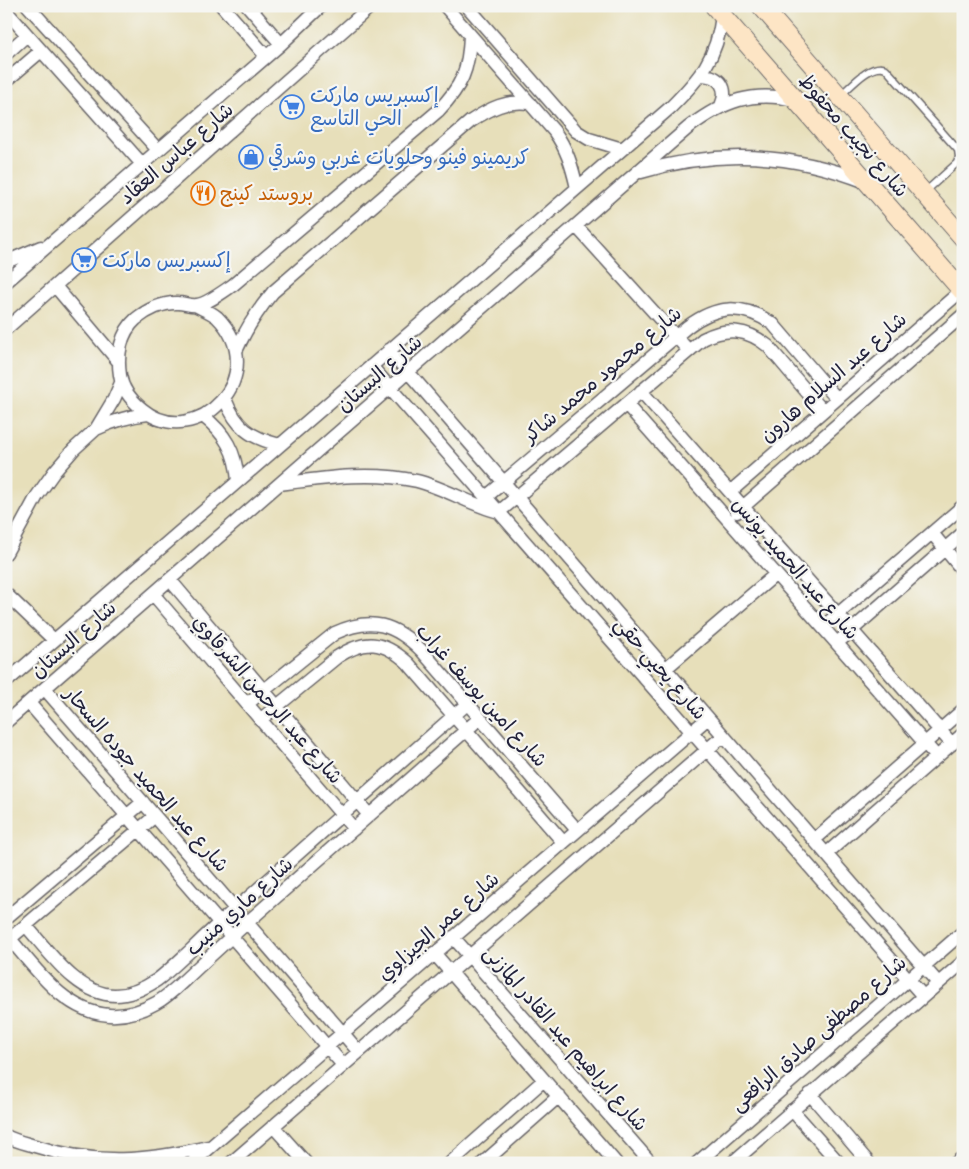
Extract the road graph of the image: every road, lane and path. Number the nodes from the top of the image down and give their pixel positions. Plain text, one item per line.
1 (28, 6) edge
2 (222, 6) edge
3 (248, 6) edge
4 (321, 6) edge
5 (371, 6) edge
6 (445, 6) edge
7 (468, 6) edge
8 (761, 6) edge
9 (6, 11) edge
10 (718, 11) edge
11 (470, 35) junction
12 (27, 36) junction
13 (281, 44) junction
14 (42, 51) junction
15 (6, 54) edge
16 (266, 56) junction
17 (700, 75) junction
18 (6, 81) edge
19 (840, 96) junction
20 (796, 100) junction
21 (530, 103) junction
22 (721, 106) junction
23 (622, 149) junction
24 (158, 150) junction
25 (142, 164) junction
26 (636, 174) junction
27 (868, 183) junction
28 (577, 188) junction
29 (924, 193) junction
30 (576, 226) junction
31 (963, 238) edge
32 (52, 242) junction
33 (6, 262) edge
34 (6, 282) edge
35 (54, 286) junction
36 (962, 292) edge
37 (197, 306) junction
38 (963, 315) edge
39 (6, 329) edge
40 (675, 336) junction
41 (389, 350) junction
42 (236, 351) junction
43 (689, 351) junction
44 (118, 361) junction
45 (371, 366) junction
46 (408, 372) junction
47 (121, 383) junction
48 (390, 388) junction
49 (641, 391) junction
50 (225, 398) junction
51 (837, 399) junction
52 (626, 404) junction
53 (823, 411) junction
54 (148, 414) junction
55 (203, 416) junction
56 (96, 429) junction
57 (280, 445) junction
58 (238, 481) junction
59 (504, 482) junction
60 (280, 484) junction
61 (730, 492) junction
62 (486, 497) junction
63 (516, 497) junction
64 (963, 506) edge
65 (743, 507) junction
66 (499, 512) junction
67 (948, 518) junction
68 (728, 520) junction
69 (932, 533) junction
70 (962, 535) edge
71 (945, 549) junction
72 (6, 553) edge
73 (963, 571) edge
74 (776, 574) junction
75 (170, 580) junction
76 (6, 594) edge
77 (153, 594) junction
78 (838, 614) junction
79 (823, 627) junction
80 (852, 631) junction
81 (54, 640) junction
82 (837, 644) junction
83 (665, 669) junction
84 (6, 682) edge
85 (45, 689) junction
86 (264, 691) junction
87 (29, 703) junction
88 (247, 704) junction
89 (467, 704) junction
90 (276, 706) junction
91 (963, 710) edge
92 (453, 716) junction
93 (480, 718) junction
94 (708, 718) junction
95 (260, 720) junction
96 (6, 722) edge
97 (466, 730) junction
98 (692, 731) junction
99 (940, 731) junction
100 (963, 734) edge
101 (723, 736) junction
102 (925, 743) junction
103 (952, 744) junction
104 (708, 750) junction
105 (937, 757) junction
106 (357, 801) junction
107 (143, 802) junction
108 (342, 815) junction
109 (127, 816) junction
110 (155, 816) junction
111 (369, 816) junction
112 (354, 829) junction
113 (139, 830) junction
114 (577, 830) junction
115 (814, 840) junction
116 (563, 842) junction
117 (826, 854) junction
118 (235, 909) junction
119 (6, 918) edge
120 (220, 922) junction
121 (247, 922) junction
122 (26, 926) junction
123 (963, 932) edge
124 (232, 937) junction
125 (453, 937) junction
126 (8, 940) edge
127 (434, 953) junction
128 (470, 956) junction
129 (963, 962) edge
130 (923, 966) junction
131 (451, 972) junction
132 (908, 979) junction
133 (938, 983) junction
134 (923, 996) junction
135 (342, 1033) junction
136 (327, 1046) junction
137 (359, 1052) junction
138 (343, 1065) junction
139 (544, 1080) junction
140 (810, 1094) junction
141 (559, 1096) junction
142 (792, 1110) junction
143 (273, 1126) junction
144 (6, 1136) edge
145 (210, 1147) junction
146 (963, 1157) edge
147 (192, 1163) edge
148 (231, 1163) edge
149 (306, 1163) edge
150 (450, 1163) edge
151 (483, 1163) edge
152 (616, 1163) edge
153 (651, 1163) edge
154 (697, 1163) edge
155 (732, 1163) edge
156 (840, 1163) edge
157 (869, 1163) edge
158 (956, 1163) edge

1 - 24 street
2 - 16 street
3 - 13 street
4 - 13 street, شارع عباس العقاد
5 - 35 street, شارع عباس العقاد
6 - 11 street
7 - 23 street
8 - 19 street, شارع نجيب محفوظ
9 - 12 street
10 - 17 street, شارع البستان
10 - 20 street, شارع نجيب محفوظ
11 - 21 street
11 - 37 street
12 - 14 street
12 - 15 street
13 - 16 street, شارع عباس العقاد
14 - 18 street
14 - 25 street
16 - 24 street, شارع عباس العقاد
17 - 22 street
17 - 23 street, شارع البستان
19 - 29 street, شارع نجيب محفوظ
19 - 29 lane
20 - 22 street, شارع البستان
20 - 27 street, شارع نجيب محفوظ
21 - 28 street
21 - 42 street
22 - 26 street, شارع البستان
23 - 28 street, شارع البستان
24 - 25 street, شارع عباس العقاد
25 - 32 street, شارع عباس العقاد
26 - 27 street
26 - 30 street, شارع البستان
27 - 36 street, شارع نجيب محفوظ
28 - 41 street, شارع البستان
29 - 31 street, شارع نجيب محفوظ
30 - 40 street
30 - 46 street, شارع البستان
32 - 33 street
32 - 34 street, شارع عباس العقاد
35 - 39 street, شارع عباس العقاد
35 - 44 street
36 - 51 street, شارع عبد السلام هارون
37 - 42 street
37 - 44 street
38 - 65 street, شارع عبد السلام هارون
40 - 43 street
40 - 51 street, شارع محمود محمد شاكر
40 - 59 street, شارع محمود محمد شاكر
41 - 45 street, شارع البستان
41 - 46 street, شارع يحيي حقي
42 - 50 street
43 - 49 street, شارع محمود محمد شاكر
43 - 53 street, شارع محمود محمد شاكر
44 - 47 street
45 - 48 street, شارع يحيي حقي
45 - 57 street, شارع البستان
46 - 48 street, شارع البستان
46 - 59 street, شارع يحيي حقي
47 - 54 street
47 - 56 street
48 - 60 street, شارع البستان
48 - 62 street, شارع يحيي حقي
49 - 52 street, شارع محمود محمد شاكر
49 - 61 street, شارع عبد الحميد يونس
50 - 55 street
50 - 57 street
51 - 53 street, شارع عبد السلام هارون
52 - 63 street, شارع محمود محمد شاكر
52 - 68 street, شارع عبد الحميد يونس
53 - 61 street, شارع عبد السلام هارون
54 - 55 street
54 - 56 street
55 - 58 street
56 - 72 street
57 - 58 street, شارع البستان
58 - 81 street, شارع البستان
59 - 62 street, شارع محمود محمد شاكر
59 - 63 street, شارع يحيي حقي
60 - 66 street
60 - 75 street, شارع البستان
61 - 65 street, شارع عبد الحميد يونس
62 - 66 street, شارع يحيي حقي
63 - 66 street, شارع محمود محمد شاكر
63 - 83 street, شارع يحيي حقي
64 - 67 street
65 - 68 street, شارع عبد السلام هارون
65 - 78 street, شارع عبد الحميد يونس
66 - 98 street, شارع يحيي حقي
67 - 69 street
67 - 70 street
68 - 74 street, شارع عبد الحميد يونس
69 - 71 street
69 - 78 street
70 - 71 street
71 - 73 street
71 - 80 street
74 - 79 street, شارع عبد الحميد يونس
74 - 83 street
75 - 77 street, شارع البستان
75 - 86 street, شارع عبد الرحمن الشرقاوي
76 - 81 street
77 - 85 street, شارع البستان
77 - 88 street, شارع عبد الرحمن الشرقاوي
78 - 79 street
78 - 80 street, شارع عبد الحميد يونس
79 - 82 street, شارع عبد الحميد يونس
80 - 82 street
80 - 99 street, شارع عبد الحميد يونس
81 - 84 street, شارع البستان
82 - 102 street, شارع عبد الحميد يونس
83 - 94 street, شارع يحيي حقي
85 - 87 street, شارع البستان
85 - 107 street, شارع عبد الحميد جوده السحار
86 - 88 street, شارع امين يوسف غراب
86 - 89 street, شارع امين يوسف غراب
86 - 90 street, شارع عبد الرحمن الشرقاوي
87 - 96 street, شارع البستان
87 - 109 street, شارع عبد الحميد جوده السحار
88 - 95 street, شارع عبد الرحمن الشرقاوي
89 - 92 street, شارع ماري منيب
89 - 93 street, شارع امين يوسف غراب
90 - 92 street, شارع امين يوسف غراب
90 - 95 street, شارع امين يوسف غراب
90 - 106 street, شارع عبد الرحمن الشرقاوي
91 - 99 street
92 - 97 street, شارع امين يوسف غراب
92 - 106 street, شارع ماري منيب
93 - 97 street, شارع ماري منيب
93 - 114 street, شارع امين يوسف غراب
94 - 98 street, شارع عمر الجيزاوي
94 - 101 street, شارع يحيي حقي
95 - 108 street, شارع عبد الرحمن الشرقاوي
97 - 111 street, شارع ماري منيب
97 - 116 street, شارع امين يوسف غراب
98 - 104 street, شارع يحيي حقي
98 - 114 street, شارع عمر الجيزاوي
99 - 102 street
99 - 103 street, شارع عبد الحميد يونس
100 - 103 street
101 - 104 street
101 - 115 street, شارع يحيي حقي
102 - 105 street, شارع عبد الحميد يونس
102 - 115 street
103 - 105 street
104 - 128 street
104 - 132 street, شارع يحيي حقي
105 - 117 street
106 - 108 street, شارع ماري منيب
106 - 111 street, شارع عبد الرحمن الشرقاوي
107 - 109 street
107 - 110 street, شارع عبد الحميد جوده السحار
108 - 112 street, شارع عبد الرحمن الشرقاوي
108 - 118 street, شارع ماري منيب
109 - 113 street, شارع عبد الحميد جوده السحار
109 - 119 street
110 - 113 street
110 - 118 street, شارع عبد الحميد جوده السحار
111 - 112 street, شارع ماري منيب
112 - 121 street, شارع ماري منيب
113 - 120 street, شارع عبد الحميد جوده السحار
113 - 122 street
114 - 116 street, شارع عمر الجيزاوي
115 - 117 street, شارع يحيي حقي
116 - 125 street, شارع عمر الجيزاوي
117 - 130 street, شارع يحيي حقي
118 - 120 street, شارع ماري منيب
118 - 121 street, شارع عبد الحميد جوده السحار
120 - 122 street, شارع ماري منيب
120 - 124 street, شارع عبد الحميد جوده السحار
121 - 124 street, شارع ماري منيب
121 - 135 street, شارع عبد الحميد جوده السحار
122 - 126 street
123 - 130 street, شارع مصطفى صادق الرافعى
124 - 126 street, شارع ماري منيب
124 - 136 street, شارع عبد الحميد جوده السحار
125 - 127 street, شارع عمر الجيزاوي
125 - 128 street, شارع ابراهيم عبد القادر المازنى
127 - 131 street
127 - 135 street, شارع عمر الجيزاوي
128 - 131 street
128 - 153 street, شارع ابراهيم عبد القادر المازنى
129 - 133 street, شارع مصطفى صادق الرافعى
130 - 132 street, شارع مصطفى صادق الرافعى
130 - 133 street, شارع يحيي حقي
131 - 137 street
131 - 139 street
132 - 134 street, شارع يحيي حقي
132 - 154 street, شارع مصطفى صادق الرافعى
133 - 134 street, شارع مصطفى صادق الرافعى
134 - 140 street, شارع مصطفى صادق الرافعى
135 - 136 street, شارع عمر الجيزاوي
135 - 137 street, شارع عبد الحميد جوده السحار
136 - 138 street, شارع عبد الحميد جوده السحار
136 - 145 street, شارع عمر الجيزاوي
137 - 138 street
138 - 143 street
139 - 141 street
139 - 150 street
140 - 142 street, شارع مصطفى صادق الرافعى
140 - 157 street
141 - 151 street
141 - 152 street
142 - 155 street, شارع مصطفى صادق الرافعى
142 - 156 street
143 - 148 street
143 - 149 street
144 - 145 street
145 - 147 street, شارع عمر الجيزاوي
146 - 158 street

